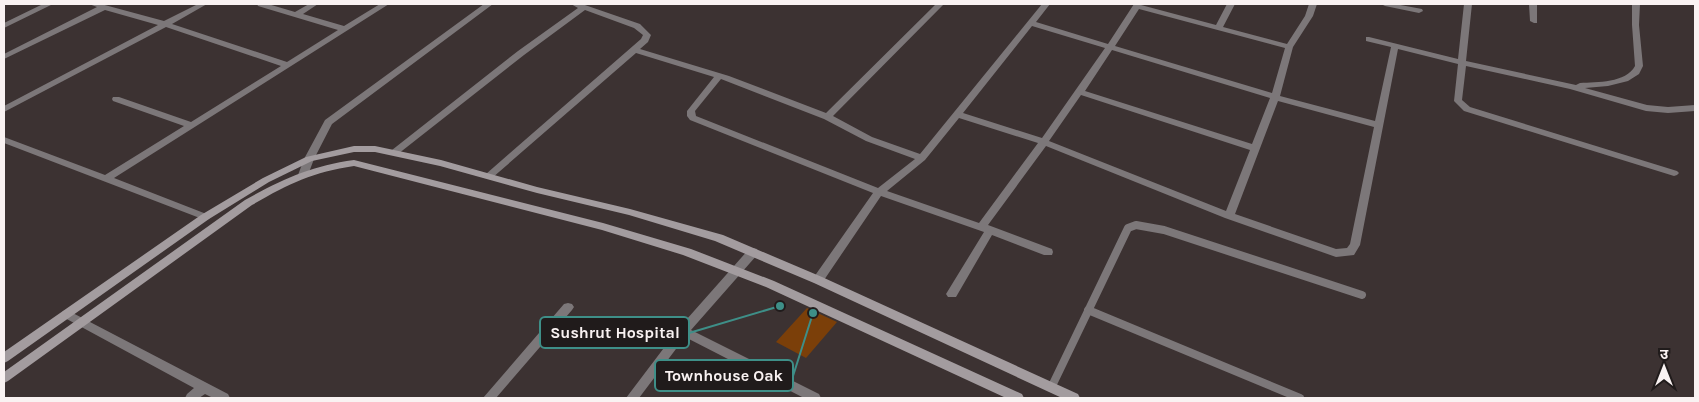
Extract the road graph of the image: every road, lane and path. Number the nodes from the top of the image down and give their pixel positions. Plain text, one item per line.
1 (49, 4) edge
2 (93, 4) edge
3 (203, 4) edge
4 (261, 4) edge
5 (314, 4) edge
6 (385, 4) edge
7 (489, 4) edge
8 (575, 4) edge
9 (940, 4) edge
10 (1046, 4) edge
11 (1231, 4) edge
12 (1314, 4) edge
13 (1386, 4) edge
14 (1468, 4) edge
15 (1534, 4) edge
16 (1636, 4) edge
17 (1137, 5) edge
18 (104, 7) junction
19 (584, 7) junction
20 (1419, 11) dead end
21 (297, 14) junction
22 (1534, 21) dead end
23 (1031, 23) junction
24 (165, 24) junction
25 (4, 26) edge
26 (1219, 28) junction
27 (344, 29) junction
28 (1369, 39) dead end
29 (1111, 46) junction
30 (1395, 46) junction
31 (1289, 47) junction
32 (636, 50) junction
33 (4, 57) edge
34 (1462, 63) junction
35 (287, 65) junction
36 (719, 76) junction
37 (1572, 87) junction
38 (1080, 92) junction
39 (1275, 97) junction
40 (116, 98) dead end
41 (1695, 108) edge
42 (4, 109) edge
43 (956, 114) junction
44 (827, 117) junction
45 (1379, 125) junction
46 (191, 126) junction
47 (4, 140) edge
48 (1044, 142) junction
49 (1255, 148) junction
50 (395, 152) junction
51 (922, 158) junction
52 (309, 159) junction
53 (1674, 173) dead end
54 (303, 175) junction
55 (489, 176) junction
56 (106, 179) junction
57 (879, 192) junction
58 (1229, 216) junction
59 (205, 217) junction
60 (985, 229) junction
61 (753, 252) junction
62 (1048, 252) dead end
63 (737, 271) junction
64 (818, 280) junction
65 (952, 294) dead end
66 (1362, 295) dead end
67 (568, 307) dead end
68 (1088, 310) junction
69 (67, 314) junction
70 (82, 322) junction
71 (683, 331) junction
72 (4, 358) edge
73 (4, 378) edge
74 (203, 388) junction
75 (1051, 388) junction
76 (191, 398) edge
77 (224, 398) edge
78 (489, 398) edge
79 (632, 398) edge
80 (815, 398) edge
81 (1018, 398) edge
82 (1074, 398) edge
83 (1300, 398) edge

1 - 25 street
2 - 18 street
3 - 24 street
4 - 21 street
5 - 21 street
6 - 27 street
7 - 52 street
8 - 19 street
9 - 44 street
10 - 23 street
11 - 26 street
12 - 31 street
13 - 20 street
14 - 34 street
15 - 22 street
16 - 37 street
17 - 26 street
17 - 29 street
18 - 24 street
18 - 33 street
19 - 32 street
19 - 50 street
21 - 27 street
23 - 29 street
23 - 43 street
24 - 35 street
24 - 42 street
26 - 31 street
27 - 35 street
28 - 30 street
29 - 38 street
29 - 39 street
30 - 34 street
30 - 45 street
31 - 39 street
32 - 36 street
32 - 55 street
34 - 37 street
34 - 53 street
35 - 46 street
36 - 44 street
36 - 57 street
37 - 41 street
38 - 48 street
38 - 49 street
39 - 45 street
39 - 49 street
40 - 46 street
43 - 48 street
43 - 51 street
44 - 51 street
45 - 58 street
46 - 56 street
47 - 56 street
48 - 58 street
48 - 60 street
49 - 58 street
50 - 52 street
50 - 55 street
51 - 57 street
52 - 54 street
52 - 59 street
54 - 63 street
54 - 70 street
55 - 61 street
56 - 59 street
57 - 60 street
57 - 64 street
59 - 69 street
60 - 62 street
60 - 65 street
61 - 63 street
61 - 64 street
63 - 71 street
63 - 81 street
64 - 75 street
66 - 68 lane
67 - 78 street
68 - 75 lane
68 - 83 lane
69 - 70 street
69 - 72 street
70 - 73 street
70 - 74 street
71 - 79 street
71 - 80 street
74 - 76 street
74 - 77 street
75 - 82 street

